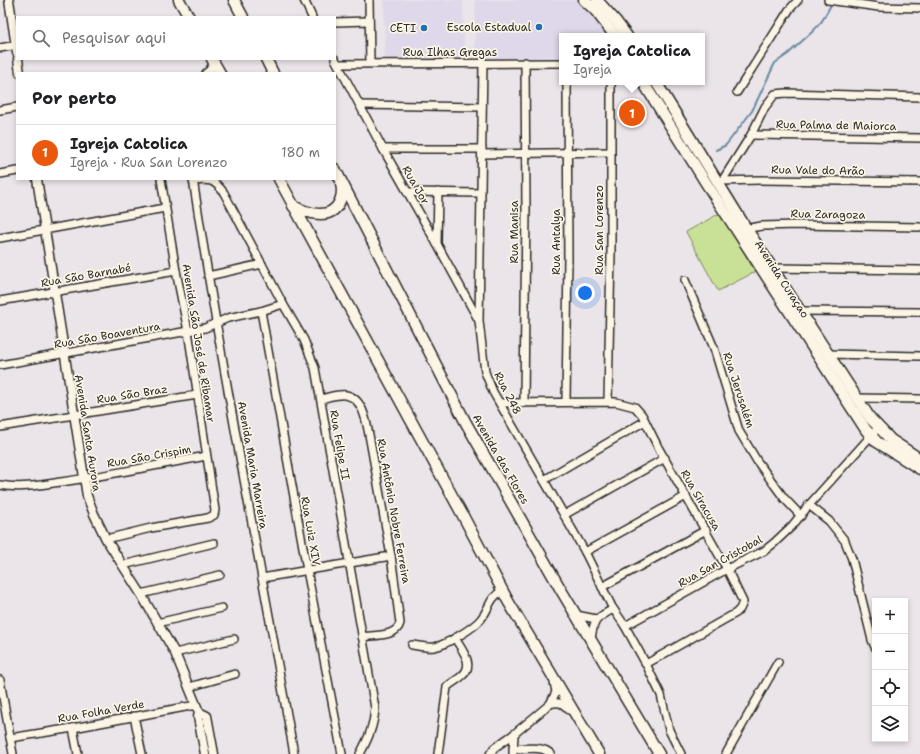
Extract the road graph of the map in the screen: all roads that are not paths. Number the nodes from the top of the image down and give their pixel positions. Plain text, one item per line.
1 (9, 0) edge
2 (179, 0) edge
3 (234, 0) edge
4 (304, 0) edge
5 (369, 0) edge
6 (584, 0) edge
7 (597, 0) edge
8 (798, 0) edge
9 (828, 0) edge
10 (920, 8) edge
11 (188, 16) edge
12 (242, 16) edge
13 (312, 16) edge
14 (369, 21) junction
15 (336, 22) edge
16 (612, 33) edge
17 (625, 33) edge
18 (16, 42) edge
19 (0, 48) edge
20 (16, 48) edge
21 (18, 60) edge
22 (213, 61) edge
23 (336, 62) edge
24 (483, 62) junction
25 (525, 62) junction
26 (370, 63) junction
27 (559, 63) edge
28 (20, 72) edge
29 (208, 72) edge
30 (219, 72) edge
31 (567, 85) edge
32 (611, 85) edge
33 (645, 85) edge
34 (658, 85) edge
35 (737, 92) dead end
36 (920, 97) edge
37 (360, 106) junction
38 (16, 107) edge
39 (482, 107) junction
40 (0, 110) edge
41 (680, 122) junction
42 (670, 125) junction
43 (751, 134) junction
44 (920, 138) edge
45 (383, 149) junction
46 (482, 151) junction
47 (610, 152) junction
48 (525, 153) junction
49 (567, 153) junction
50 (16, 171) edge
51 (337, 172) edge
52 (0, 174) edge
53 (37, 180) edge
54 (161, 180) edge
55 (193, 180) edge
56 (280, 180) edge
57 (719, 181) junction
58 (920, 182) edge
59 (406, 192) junction
60 (438, 192) junction
61 (480, 193) junction
62 (293, 206) junction
63 (165, 208) junction
64 (920, 227) edge
65 (741, 229) junction
66 (45, 230) junction
67 (0, 238) edge
68 (437, 244) junction
69 (262, 264) junction
70 (772, 268) junction
71 (920, 270) edge
72 (176, 271) junction
73 (208, 276) junction
74 (685, 280) dead end
75 (54, 292) junction
76 (0, 301) edge
77 (283, 304) junction
78 (261, 311) junction
79 (800, 311) junction
80 (920, 312) edge
81 (479, 321) junction
82 (216, 324) junction
83 (188, 331) junction
84 (64, 353) junction
85 (827, 354) junction
86 (920, 356) edge
87 (0, 366) edge
88 (197, 395) junction
89 (856, 398) junction
90 (321, 399) junction
91 (918, 400) edge
92 (566, 402) junction
93 (608, 402) junction
94 (500, 403) junction
95 (524, 403) junction
96 (74, 415) junction
97 (645, 421) junction
98 (0, 427) edge
99 (878, 428) junction
100 (870, 436) junction
101 (206, 456) junction
102 (665, 458) junction
103 (920, 459) edge
104 (920, 469) edge
105 (84, 479) junction
106 (544, 480) junction
107 (0, 485) edge
108 (686, 496) junction
109 (809, 505) junction
110 (564, 515) junction
111 (801, 516) junction
112 (706, 530) junction
113 (106, 539) junction
114 (214, 543) dead end
115 (585, 552) junction
116 (391, 556) junction
117 (349, 564) junction
118 (123, 565) junction
119 (727, 569) junction
120 (307, 570) junction
121 (220, 575) dead end
122 (262, 578) junction
123 (602, 587) junction
124 (503, 590) junction
125 (141, 594) junction
126 (222, 608) dead end
127 (613, 608) junction
128 (576, 615) junction
129 (596, 620) junction
130 (157, 623) junction
131 (625, 626) junction
132 (362, 637) junction
133 (455, 638) junction
134 (234, 639) dead end
135 (591, 639) junction
136 (872, 640) edge
137 (412, 645) dead end
138 (175, 653) junction
139 (778, 662) dead end
140 (646, 664) junction
141 (235, 674) dead end
142 (553, 679) junction
143 (0, 680) edge
144 (189, 687) junction
145 (550, 704) junction
146 (197, 708) junction
147 (134, 716) junction
148 (577, 719) junction
149 (74, 728) junction
150 (514, 734) junction
151 (10, 738) junction
152 (513, 752) edge
153 (13, 754) edge
154 (78, 754) edge
155 (142, 754) edge
156 (205, 754) edge
157 (214, 754) edge
158 (294, 754) edge
159 (342, 754) edge
160 (360, 754) edge
161 (438, 754) edge
162 (490, 754) edge
163 (550, 754) edge
164 (599, 754) edge
165 (659, 754) edge
166 (681, 754) edge
167 (726, 754) edge

1 - 18 street
2 - 11 main road
3 - 12 main road
4 - 13 street
5 - 14 street
6 - 16 main road
7 - 17 main road
8 - 35 street
9 - 10 street
14 - 15 street
14 - 26 street
19 - 20 street
21 - 28 street
22 - 29 street
22 - 30 main road
23 - 26 street, Rua Ilhas Gregas
23 - 37 street, Rua Jor
24 - 25 street, Rua Ilhas Gregas
24 - 26 street, Rua Ilhas Gregas
24 - 39 street, Rua 248
25 - 27 street, Rua Ilhas Gregas
25 - 48 street, Rua Manisa
31 - 49 street, Rua Antalya
32 - 47 street, Rua San Lorenzo
33 - 42 main road, Avenida Curaçao
34 - 41 main road, Avenida Curaçao
36 - 43 street
37 - 39 street
37 - 45 street, Rua Jor
38 - 40 street
39 - 46 street, Rua 248
41 - 42 main road
41 - 57 main road, Avenida Curaçao
42 - 65 main road, Avenida Curaçao
43 - 44 street, Rua Palma de Maiorca
43 - 57 street
45 - 46 street
45 - 59 street, Rua Jor
46 - 48 street
46 - 61 street, Rua 248
47 - 49 street
47 - 93 street, Rua San Lorenzo
48 - 49 street
48 - 95 street, Rua Manisa
49 - 92 street, Rua Antalya
50 - 52 street
51 - 62 main road
51 - 128 main road, Avenida das Flores
53 - 66 street, Avenida Santa Aurora
54 - 63 street, Avenida São José de Ribamar
55 - 69 street, Rua Felipe II
55 - 73 street, Avenida Maria Marreira
56 - 62 main road
57 - 58 street, Rua Vale do Arão
57 - 65 main road, Avenida Curaçao
59 - 60 street
59 - 68 street, Rua Jor
60 - 61 street
60 - 68 street
61 - 81 street, Rua 248
62 - 124 main road
63 - 66 street
63 - 72 street, Avenida São José de Ribamar
64 - 65 street, Rua Zaragoza
65 - 70 main road, Avenida Curaçao
65 - 100 main road, Avenida Curaçao
66 - 67 street
66 - 75 street, Avenida Santa Aurora
68 - 81 street, Rua Jor
69 - 73 street
69 - 77 street, Rua Felipe II
70 - 71 street
70 - 79 main road, Avenida Curaçao
72 - 75 street, Rua São Barnabé
72 - 83 street, Avenida São José de Ribamar
73 - 82 street, Avenida Maria Marreira
74 - 111 street, Rua Jerusalém
75 - 76 street, Rua São Barnabé
75 - 84 street, Avenida Santa Aurora
77 - 78 street, Rua São Boaventura
77 - 90 street, Rua Felipe II
78 - 82 street, Rua São Boaventura
78 - 120 street, Rua Luiz XIV
79 - 80 street
79 - 85 main road, Avenida Curaçao
81 - 94 street, Rua 248
82 - 83 street, Rua São Boaventura
82 - 122 street, Avenida Maria Marreira
83 - 84 street, Rua São Boaventura
83 - 88 street, Avenida São José de Ribamar
84 - 87 street, Rua São Boaventura
84 - 96 street, Avenida Santa Aurora
85 - 86 street
85 - 89 main road, Avenida Curaçao
88 - 96 street, Rua São Braz
88 - 101 street, Avenida São José de Ribamar
89 - 91 street
89 - 99 main road, Avenida Curaçao
90 - 116 street, Rua Antônio Nobre Ferreira
90 - 117 street, Rua Felipe II
92 - 93 street
92 - 95 street
93 - 97 street, Rua Siracusa
94 - 95 street
94 - 106 street, Rua 248
96 - 98 street, Rua São Braz
96 - 105 street, Avenida Santa Aurora
97 - 102 street, Rua Siracusa
97 - 106 street
99 - 100 street, Rua San Cristobal
99 - 103 main road, Avenida Curaçao
100 - 104 main road, Avenida Curaçao
100 - 109 street, Rua San Cristobal
101 - 105 street, Rua São Crispim
101 - 113 street, Avenida São José de Ribamar
102 - 108 street, Rua Siracusa
102 - 110 street
105 - 107 street, Rua São Crispim
105 - 113 street, Avenida Santa Aurora
106 - 110 street, Rua 248
108 - 112 street, Rua Siracusa
108 - 115 street
109 - 111 street, Rua San Cristobal
109 - 136 street
110 - 115 street, Rua 248
111 - 119 street, Rua San Cristobal
112 - 119 street, Rua Siracusa
112 - 123 street
113 - 118 street, Avenida Santa Aurora
114 - 118 street
115 - 123 street, Rua 248
116 - 117 street
116 - 132 street, Rua Antônio Nobre Ferreira
117 - 120 street
117 - 132 street, Rua Felipe II
118 - 125 street, Avenida Santa Aurora
119 - 131 street, Rua San Cristobal
119 - 140 street, Rua Siracusa
120 - 122 street
120 - 159 street, Rua Luiz XIV
121 - 125 street
122 - 158 street, Avenida Maria Marreira
123 - 127 street, Rua 248
124 - 133 street
124 - 142 main road
125 - 130 street, Avenida Santa Aurora
126 - 130 street
127 - 129 street
127 - 131 street, Rua 248
128 - 129 street
128 - 135 main road, Avenida das Flores
129 - 135 street
130 - 138 street, Avenida Santa Aurora
131 - 140 street, Rua 248
132 - 160 street, Rua Felipe II
133 - 137 street
133 - 161 street
134 - 138 street
135 - 165 main road, Avenida das Flores
138 - 144 street, Avenida Santa Aurora
139 - 167 street
140 - 166 street, Rua 248
141 - 144 street
142 - 145 street
142 - 148 main road
143 - 151 street
144 - 146 street, Avenida Santa Aurora
145 - 148 street
145 - 150 street
146 - 147 street, Rua Folha Verde
146 - 156 street
146 - 157 street
147 - 149 street, Rua Folha Verde
147 - 155 street
148 - 164 main road
149 - 151 street, Rua Folha Verde
149 - 154 street
150 - 152 street
150 - 162 street
151 - 153 street
152 - 163 street

